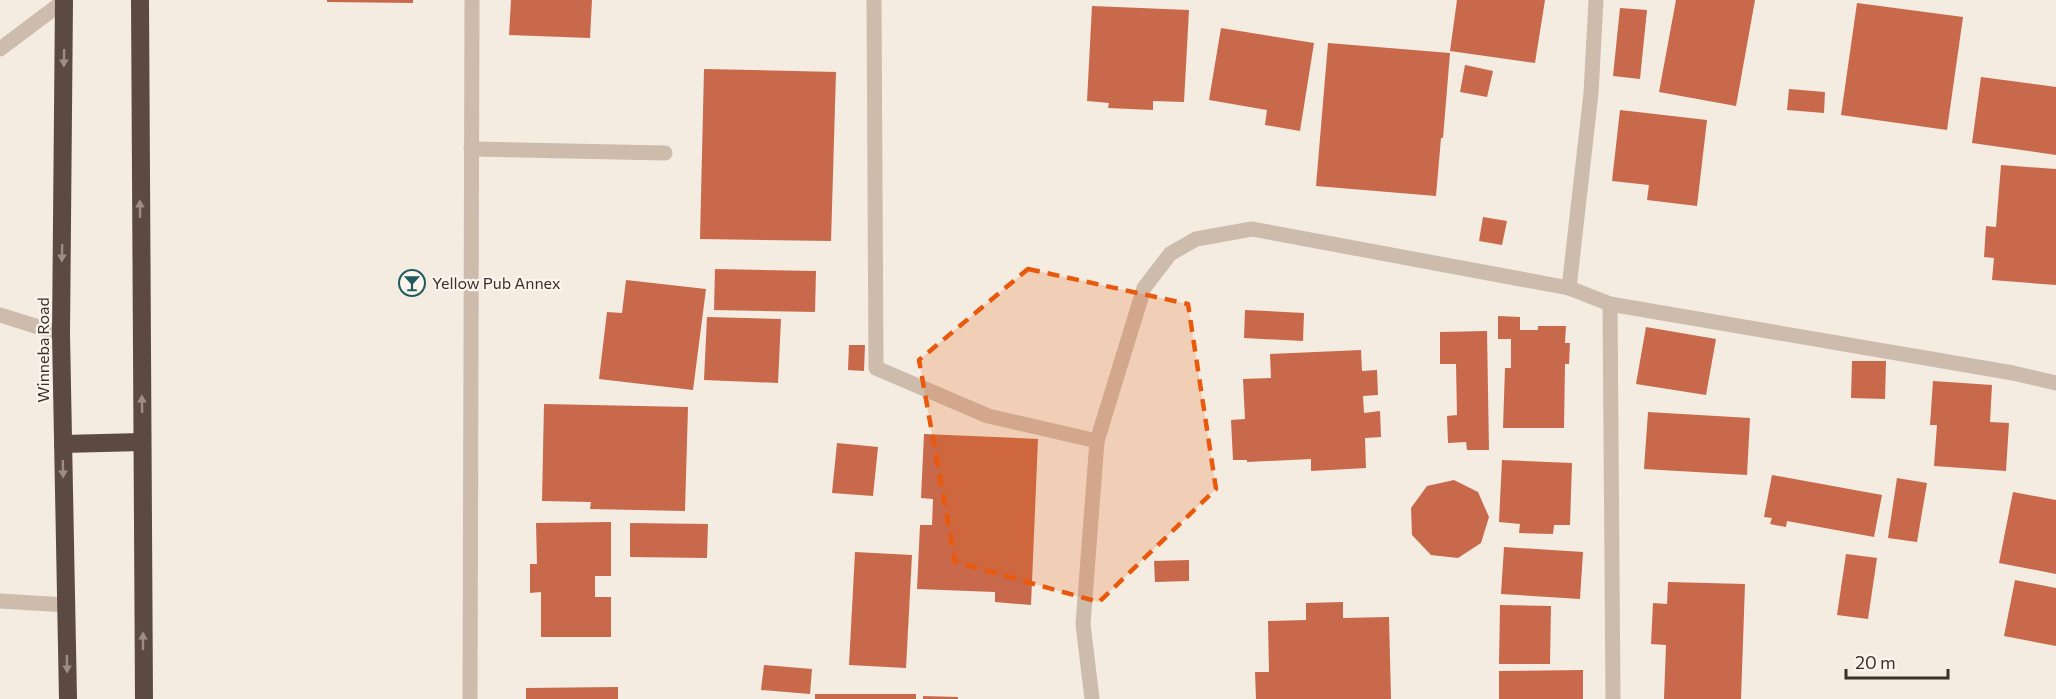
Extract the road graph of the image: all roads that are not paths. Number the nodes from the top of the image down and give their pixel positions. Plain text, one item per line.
1 (64, 0) edge
2 (140, 0) edge
3 (472, 0) edge
4 (874, 0) edge
5 (1596, 0) edge
6 (0, 49) edge
7 (471, 149) junction
8 (665, 153) dead end
9 (1569, 288) junction
10 (1610, 304) junction
11 (0, 315) edge
12 (61, 334) junction
13 (2056, 383) edge
14 (1096, 441) junction
15 (142, 442) junction
16 (63, 444) junction
17 (0, 601) edge
18 (66, 605) junction
19 (68, 699) edge
20 (144, 699) edge
21 (470, 699) edge
22 (1092, 699) edge
23 (1613, 699) edge

1 - 6 street
1 -> 12 highway, Winneba Road
15 -> 2 highway
3 - 7 street
4 - 14 street
5 - 9 street
7 - 8 street
7 - 21 street
9 - 10 street
9 - 14 street
10 - 13 street
10 - 23 street
11 - 12 street
12 - 16 highway, Winneba Road
14 - 22 street
15 - 16 highway
20 -> 15 highway
16 -> 18 highway, Winneba Road
17 - 18 street
18 -> 19 highway, Winneba Road

